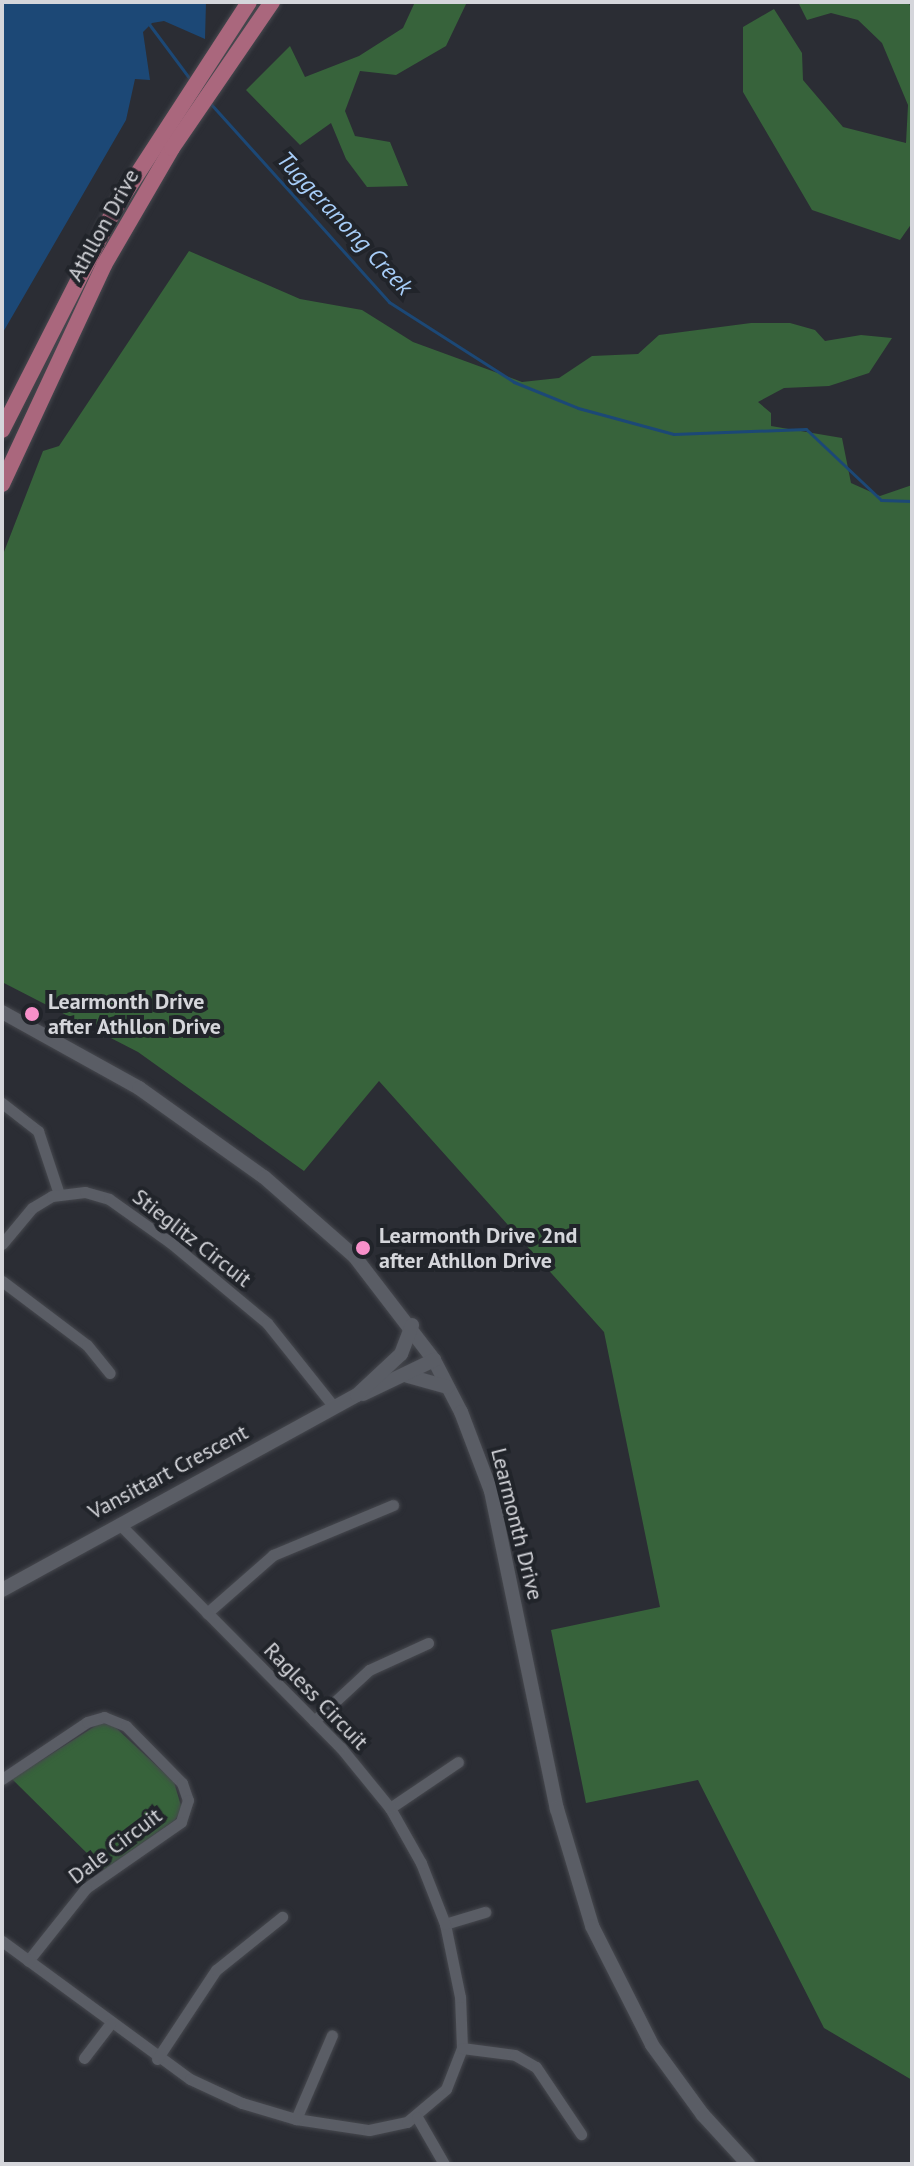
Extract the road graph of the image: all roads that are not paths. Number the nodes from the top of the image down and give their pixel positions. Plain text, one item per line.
1 (249, 2) edge
2 (272, 2) edge
3 (2, 430) edge
4 (2, 484) edge
5 (2, 1012) edge
6 (2, 1103) edge
7 (59, 1194) junction
8 (6, 1231) edge
9 (2, 1244) edge
10 (2, 1281) edge
11 (412, 1325) junction
12 (434, 1360) junction
13 (110, 1373) dead end
14 (408, 1376) junction
15 (448, 1387) junction
16 (357, 1395) junction
17 (334, 1407) junction
18 (393, 1505) dead end
19 (119, 1524) junction
20 (2, 1590) edge
21 (207, 1613) junction
22 (428, 1643) dead end
23 (314, 1721) junction
24 (458, 1762) dead end
25 (2, 1779) edge
26 (390, 1808) junction
27 (485, 1912) dead end
28 (282, 1917) dead end
29 (445, 1924) junction
30 (2, 1941) edge
31 (28, 1961) junction
32 (110, 2024) junction
33 (332, 2035) dead end
34 (462, 2048) junction
35 (84, 2058) dead end
36 (157, 2059) junction
37 (417, 2117) junction
38 (296, 2119) junction
39 (581, 2134) dead end
40 (444, 2164) edge
41 (748, 2164) edge

1 - 3 main road, Athllon Drive
2 - 4 main road, Athllon Drive
5 - 11 street, Learmonth Drive
6 - 7 street
7 - 8 street
7 - 17 street, Stieglitz Circuit
8 - 9 street
10 - 13 street
11 - 12 street, Learmonth Drive
11 - 16 street, Vansittart Crescent
12 - 14 street, Vansittart Crescent
12 - 15 street, Learmonth Drive
14 - 15 street
14 - 16 street, Vansittart Crescent
15 - 41 street, Learmonth Drive
16 - 17 street, Vansittart Crescent
17 - 19 street, Vansittart Crescent
18 - 21 street
19 - 20 street, Vansittart Crescent
19 - 21 street, Ragless Circuit
21 - 23 street, Ragless Circuit
22 - 23 street
23 - 26 street, Ragless Circuit
24 - 26 street
25 - 31 street, Dale Circuit
26 - 29 street, Ragless Circuit
27 - 29 street
28 - 36 street
29 - 34 street, Ragless Circuit
30 - 31 street, Ragless Circuit
31 - 32 street, Ragless Circuit
32 - 35 street
32 - 36 street, Ragless Circuit
33 - 38 street
34 - 37 street, Ragless Circuit
34 - 39 street
36 - 38 street, Ragless Circuit
37 - 38 street, Ragless Circuit
37 - 40 street

